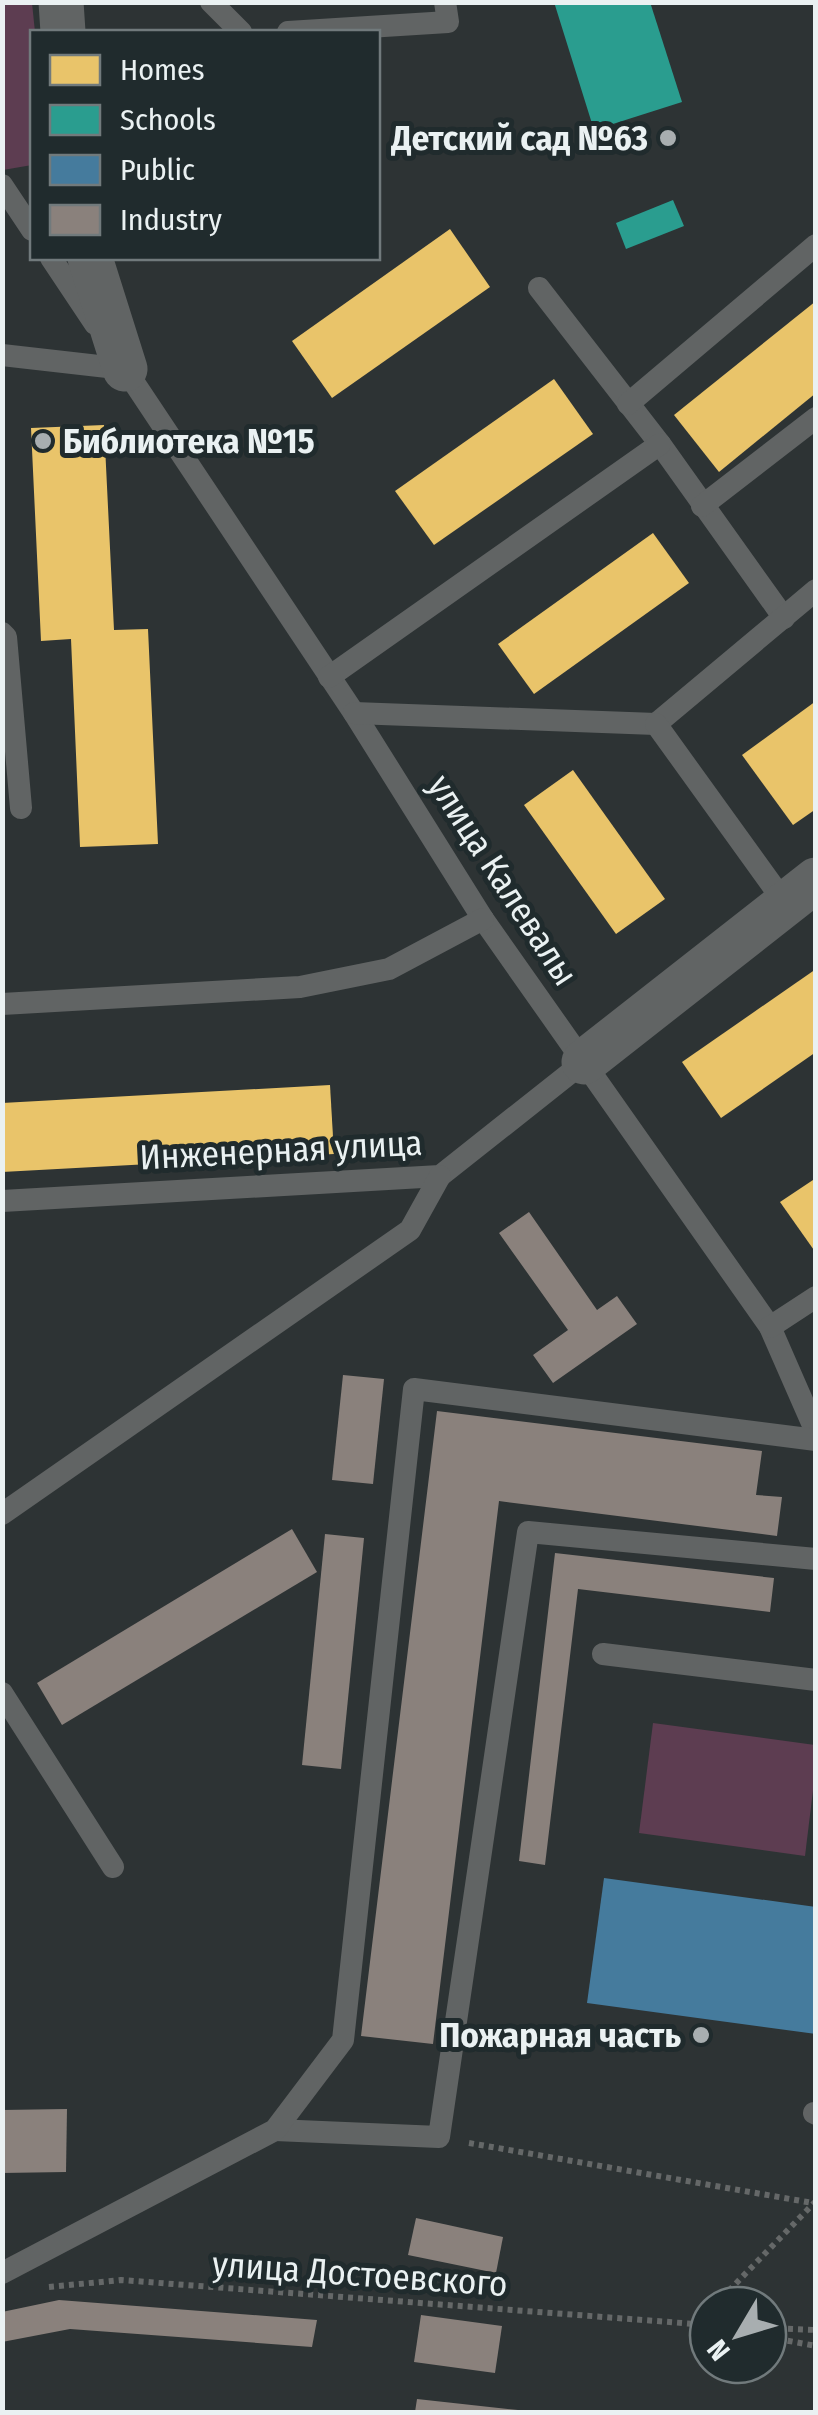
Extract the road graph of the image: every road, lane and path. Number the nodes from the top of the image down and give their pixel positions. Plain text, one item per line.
1 (61, 2) edge
2 (212, 2) edge
3 (445, 2) edge
4 (63, 30) edge
5 (239, 30) edge
6 (320, 30) edge
7 (2, 185) edge
8 (30, 227) edge
9 (816, 245) edge
10 (52, 260) edge
11 (91, 260) edge
12 (539, 288) dead end
13 (2, 354) edge
14 (126, 369) junction
15 (628, 404) junction
16 (816, 418) edge
17 (660, 444) junction
18 (702, 506) junction
19 (816, 590) edge
20 (784, 618) junction
21 (2, 632) edge
22 (329, 677) junction
23 (354, 714) junction
24 (656, 724) junction
25 (20, 808) dead end
26 (800, 892) edge
27 (483, 919) junction
28 (2, 1004) edge
29 (584, 1062) junction
30 (440, 1176) junction
31 (2, 1201) edge
32 (816, 1297) edge
33 (770, 1327) junction
34 (816, 1432) edge
35 (816, 1440) edge
36 (2, 1514) edge
37 (816, 1558) edge
38 (604, 1654) dead end
39 (816, 1680) edge
40 (2, 1692) edge
41 (113, 1867) dead end
42 (275, 2130) junction
43 (439, 2137) junction
44 (814, 2202) edge
45 (9, 2261) edge
46 (734, 2285) edge
47 (42, 2287) dead end
48 (688, 2324) edge
49 (788, 2329) edge
50 (816, 2330) edge
51 (788, 2341) edge
52 (816, 2346) edge

1 - 4 street
2 - 5 lane
3 - 6 lane
7 - 8 lane
9 - 15 lane
10 - 14 lane, улица Калевалы
11 - 14 street
12 - 15 lane
13 - 14 lane
14 - 22 lane, улица Калевалы
15 - 17 lane
16 - 18 lane
17 - 18 lane
17 - 22 lane
18 - 20 lane
19 - 20 lane
20 - 24 lane
21 - 25 lane
22 - 23 lane, улица Калевалы
23 - 24 lane
23 - 27 lane, улица Калевалы
24 - 26 lane
26 - 29 street
27 - 28 lane
27 - 29 lane, улица Калевалы
29 - 30 lane, Инженерная улица
29 - 33 lane, улица Калевалы
30 - 31 lane, Инженерная улица
30 - 36 lane
32 - 33 lane
33 - 34 lane, улица Калевалы
35 - 42 lane
37 - 43 lane
38 - 39 lane
40 - 41 lane
42 - 43 lane
42 - 45 lane
43 - 44 path
44 - 46 path
47 - 48 path, улица Достоевского
49 - 50 path
51 - 52 path

